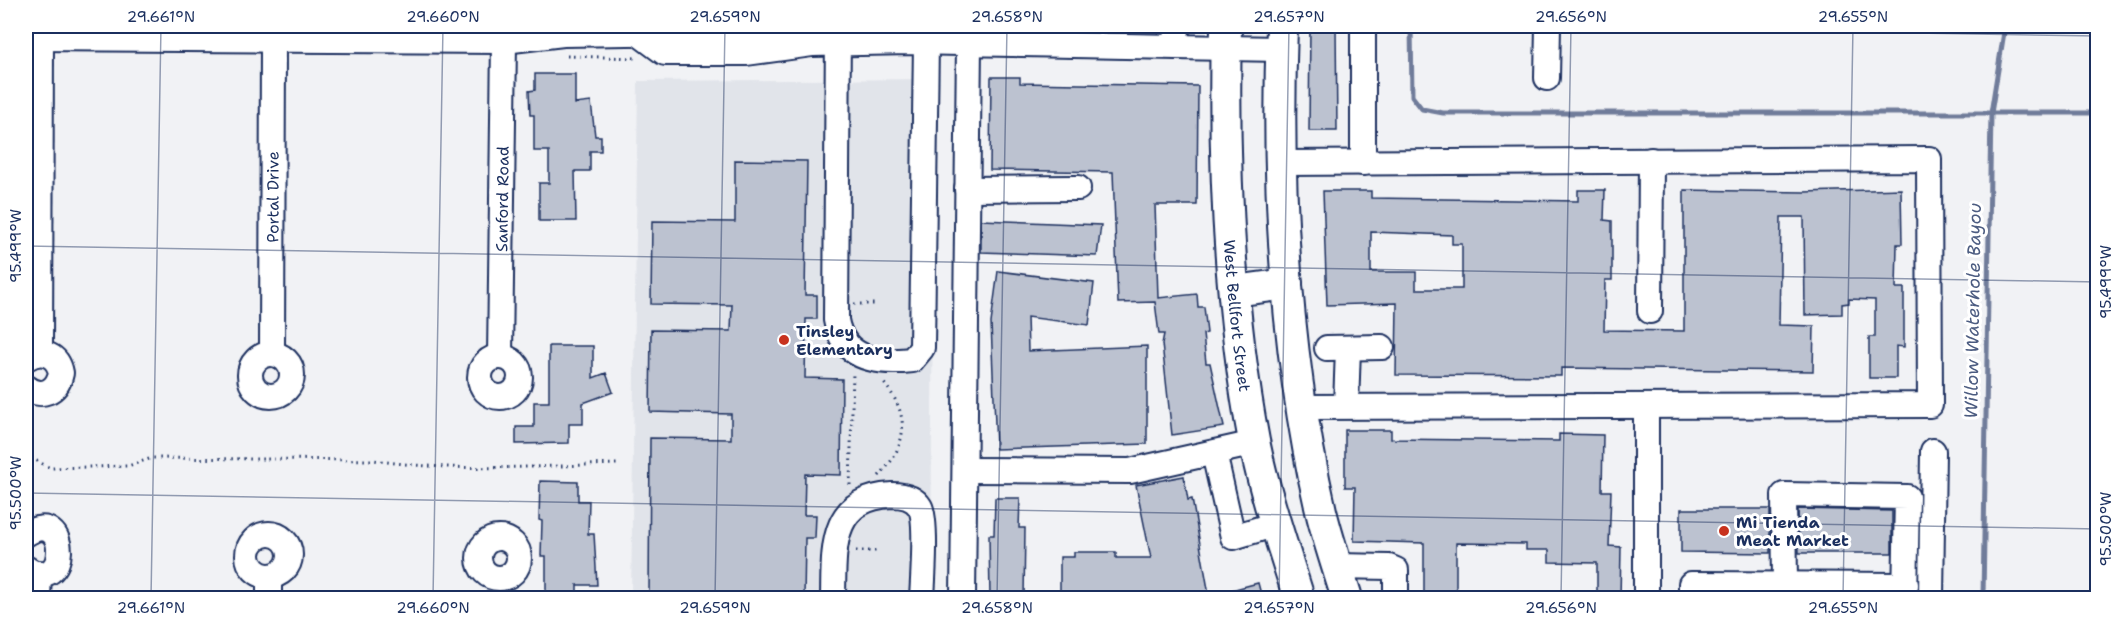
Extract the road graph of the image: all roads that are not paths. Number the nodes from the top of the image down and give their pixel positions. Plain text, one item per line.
1 (1363, 26) edge
2 (1548, 26) edge
3 (757, 28) edge
4 (638, 29) edge
5 (838, 35) edge
6 (1043, 35) edge
7 (916, 36) edge
8 (1177, 36) edge
9 (978, 37) edge
10 (1225, 37) edge
11 (1281, 37) edge
12 (33, 38) edge
13 (273, 40) junction
14 (504, 41) junction
15 (812, 44) junction
16 (1547, 78) dead end
17 (1651, 160) junction
18 (1363, 162) junction
19 (1281, 163) junction
20 (1078, 188) dead end
21 (967, 189) junction
22 (1287, 284) junction
23 (1234, 291) junction
24 (1650, 311) dead end
25 (1382, 347) dead end
26 (272, 353) dead end
27 (33, 356) edge
28 (500, 357) dead end
29 (26, 387) edge
30 (1346, 406) junction
31 (1646, 406) junction
32 (1302, 407) junction
33 (1255, 443) junction
34 (1933, 451) dead end
35 (1214, 453) junction
36 (965, 470) junction
37 (1321, 512) junction
38 (1276, 524) junction
39 (26, 534) edge
40 (1337, 566) junction
41 (32, 571) edge
42 (1728, 591) edge
43 (1778, 592) edge
44 (1906, 592) edge
45 (38, 598) edge
46 (833, 598) edge
47 (922, 598) edge
48 (963, 598) edge
49 (1299, 598) edge
50 (1347, 598) edge
51 (1394, 598) edge
52 (1646, 598) edge
53 (1691, 598) edge
54 (1931, 598) edge

1 - 18 street
2 - 16 street
3 - 4 street
3 - 15 street
4 - 14 street
4 - 15 street
5 - 7 street
5 - 7 street
5 - 15 street
6 - 8 street
6 - 9 street
7 - 9 street
8 - 10 street
9 - 21 street
10 - 11 street
10 - 23 main road, West Bellfort Street
11 - 19 main road
12 - 13 street
12 - 27 street
13 - 14 street
13 - 26 street, Portal Drive
14 - 28 street, Sanford Road
17 - 18 street
17 - 24 street
17 - 31 street
18 - 19 street
19 - 22 main road
20 - 21 street
21 - 36 street
22 - 23 main road
22 - 32 main road
23 - 33 main road, West Bellfort Street
25 - 30 street
27 - 29 street
30 - 31 street
30 - 32 street
31 - 52 street
32 - 37 main road
33 - 35 street
33 - 38 main road, West Bellfort Street
34 - 54 street
35 - 36 street
35 - 38 street
36 - 48 street
37 - 38 main road
37 - 40 main road
38 - 49 main road, West Bellfort Street
39 - 41 street
40 - 50 main road
40 - 51 street
41 - 45 street
42 - 43 street
42 - 53 street
43 - 44 street
43 - 44 street
46 - 47 street

